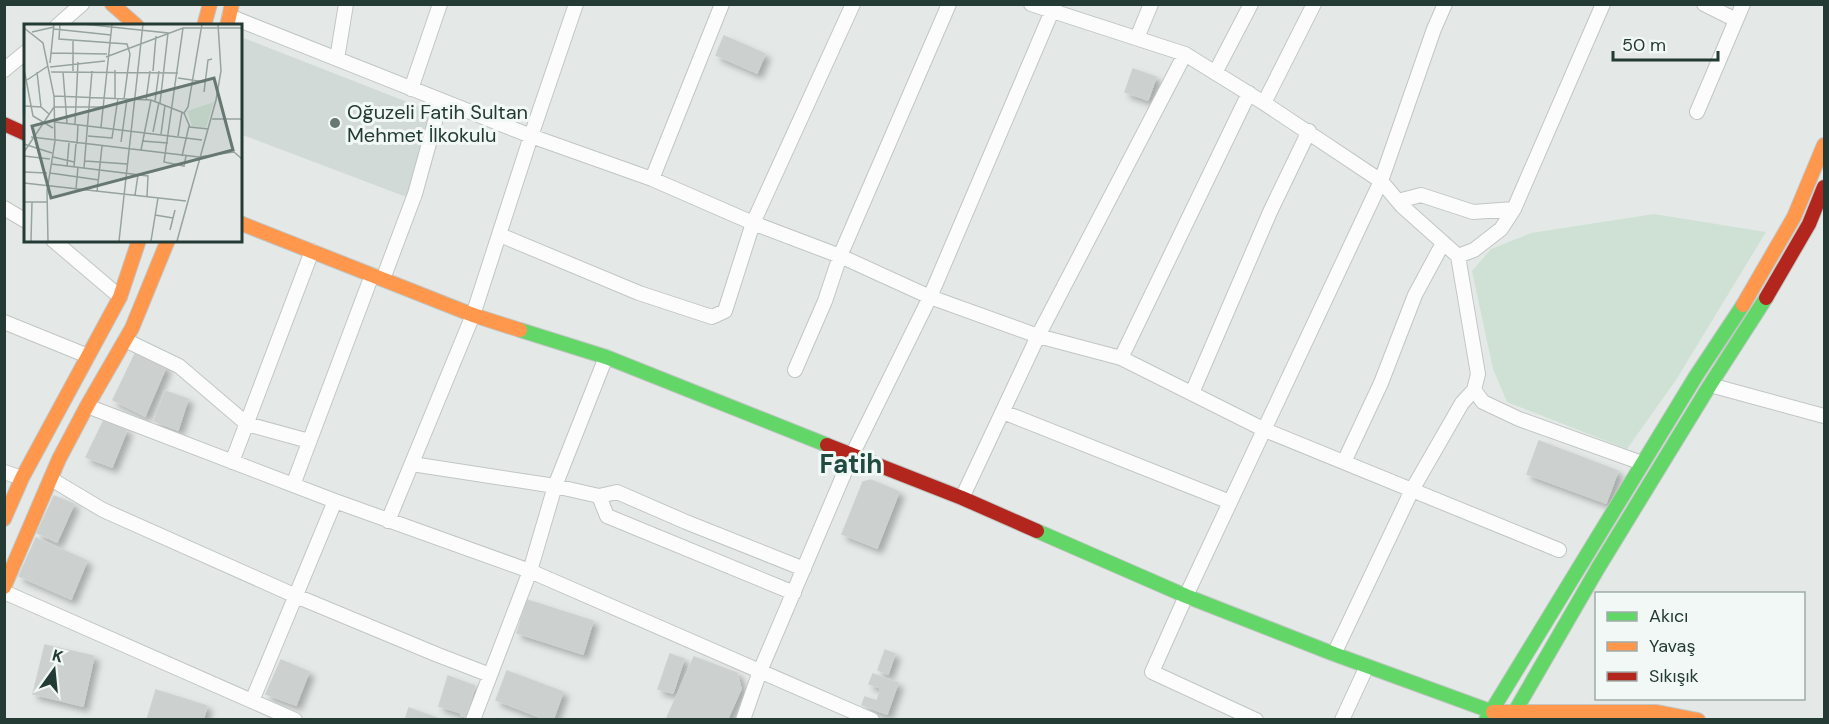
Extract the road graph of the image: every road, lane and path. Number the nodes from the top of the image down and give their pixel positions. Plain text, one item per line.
1 (82, 4) edge
2 (112, 4) edge
3 (210, 4) edge
4 (346, 4) edge
5 (440, 4) edge
6 (576, 4) edge
7 (722, 4) edge
8 (852, 4) edge
9 (949, 4) edge
10 (1031, 4) edge
11 (1151, 4) edge
12 (1251, 4) edge
13 (1314, 4) edge
14 (1445, 4) edge
15 (1603, 4) edge
16 (1704, 4) edge
17 (1743, 4) edge
18 (1054, 8) edge
19 (229, 15) edge
20 (1736, 20) junction
21 (59, 24) edge
22 (135, 24) edge
23 (205, 24) edge
24 (1137, 38) junction
25 (24, 54) edge
26 (1185, 54) junction
27 (337, 59) junction
28 (4, 70) edge
29 (1215, 73) junction
30 (411, 89) junction
31 (1249, 93) junction
32 (441, 100) junction
33 (1264, 103) junction
34 (1697, 112) dead end
35 (4, 124) edge
36 (1309, 132) junction
37 (24, 133) edge
38 (531, 136) junction
39 (1824, 145) edge
40 (652, 179) junction
41 (1381, 181) junction
42 (1824, 187) edge
43 (1398, 201) junction
44 (4, 208) edge
45 (1514, 209) junction
46 (24, 220) edge
47 (753, 223) junction
48 (242, 224) edge
49 (500, 235) junction
50 (55, 242) edge
51 (138, 242) edge
52 (167, 242) edge
53 (1443, 243) junction
54 (312, 251) junction
55 (840, 256) junction
56 (1458, 256) junction
57 (377, 277) junction
58 (120, 297) junction
59 (930, 297) junction
60 (473, 315) junction
61 (4, 322) edge
62 (1038, 336) junction
63 (126, 340) junction
64 (88, 356) junction
65 (606, 357) junction
66 (1121, 358) junction
67 (795, 370) dead end
68 (1710, 385) junction
69 (1474, 390) junction
70 (1192, 393) junction
71 (87, 406) junction
72 (1003, 412) junction
73 (1824, 416) edge
74 (247, 424) junction
75 (1265, 430) junction
76 (309, 441) junction
77 (852, 455) junction
78 (232, 462) junction
79 (1344, 462) junction
80 (1642, 463) junction
81 (412, 464) junction
82 (4, 472) edge
83 (22, 478) junction
84 (51, 478) junction
85 (292, 485) junction
86 (555, 486) junction
87 (1412, 490) junction
88 (599, 496) junction
89 (962, 498) junction
90 (335, 501) junction
91 (1230, 502) junction
92 (4, 519) edge
93 (388, 520) junction
94 (1559, 550) dead end
95 (804, 569) junction
96 (530, 571) junction
97 (4, 586) edge
98 (4, 592) edge
99 (794, 592) junction
100 (296, 596) junction
101 (1186, 596) junction
102 (1334, 654) junction
103 (1367, 666) junction
104 (760, 671) junction
105 (490, 675) junction
106 (252, 701) junction
107 (1512, 715) edge
108 (1489, 716) edge
109 (295, 720) edge
110 (473, 720) edge
111 (743, 720) edge
112 (872, 720) edge
113 (1256, 720) edge
114 (1342, 720) edge
115 (1698, 720) edge

1 - 21 street
2 - 22 street
3 - 23 street
4 - 27 street
5 - 30 street
6 - 38 street
7 - 40 street
8 - 47 street
9 - 55 street
10 - 18 street
11 - 24 street
12 - 29 street
13 - 33 street
14 - 41 street
15 - 45 street
16 - 20 street
17 - 20 street
18 - 24 street
18 - 59 street
19 - 27 street
20 - 34 street
24 - 26 street
25 - 28 street
26 - 29 street
26 - 62 street
27 - 30 street
29 - 31 street
30 - 32 street
31 - 33 street
31 - 66 street
32 - 38 street
32 - 57 street
33 - 36 street
35 - 37 street
36 - 41 street
36 - 70 street
38 - 40 street
38 - 49 street
39 - 80 street
40 - 47 street
41 - 43 street
41 - 75 street
42 - 68 street
43 - 45 street
43 - 53 street
44 - 46 street
45 - 56 street
47 - 49 street
47 - 55 street
48 - 54 street
49 - 60 street
50 - 58 street
51 - 58 street
52 - 63 street
53 - 56 street
53 - 79 street
54 - 57 street
54 - 74 street
55 - 59 street
55 - 67 street
56 - 69 street
57 - 60 street
57 - 76 street
58 - 64 street
59 - 62 street
59 - 77 street
60 - 65 street
60 - 81 street
61 - 64 street
62 - 66 street
62 - 72 street
63 - 71 street
63 - 74 street
64 - 83 street
65 - 77 street
65 - 86 street
66 - 70 street
68 - 73 street
68 - 107 street
69 - 80 street
69 - 87 street
70 - 75 street
71 - 78 street
71 - 84 street
72 - 89 street
72 - 91 street
74 - 76 street
74 - 78 street
75 - 79 street
75 - 91 street
76 - 85 street
77 - 89 street
77 - 95 street
78 - 85 street
79 - 87 street
80 - 108 street
81 - 86 street
81 - 93 street
82 - 83 street
83 - 92 street
84 - 97 street
84 - 100 street
85 - 90 street
86 - 88 street
86 - 96 street
87 - 94 street
87 - 102 street
88 - 95 street
88 - 99 street
89 - 101 street
90 - 93 street
90 - 100 street
91 - 101 street
93 - 96 street
95 - 99 street
96 - 104 street
96 - 105 street
98 - 106 street
99 - 104 street
100 - 105 street
100 - 106 street
101 - 102 street
101 - 113 street
102 - 103 street
103 - 108 street
103 - 114 street
104 - 111 street
104 - 112 street
105 - 110 street
106 - 109 street
107 - 108 street
107 - 115 street

